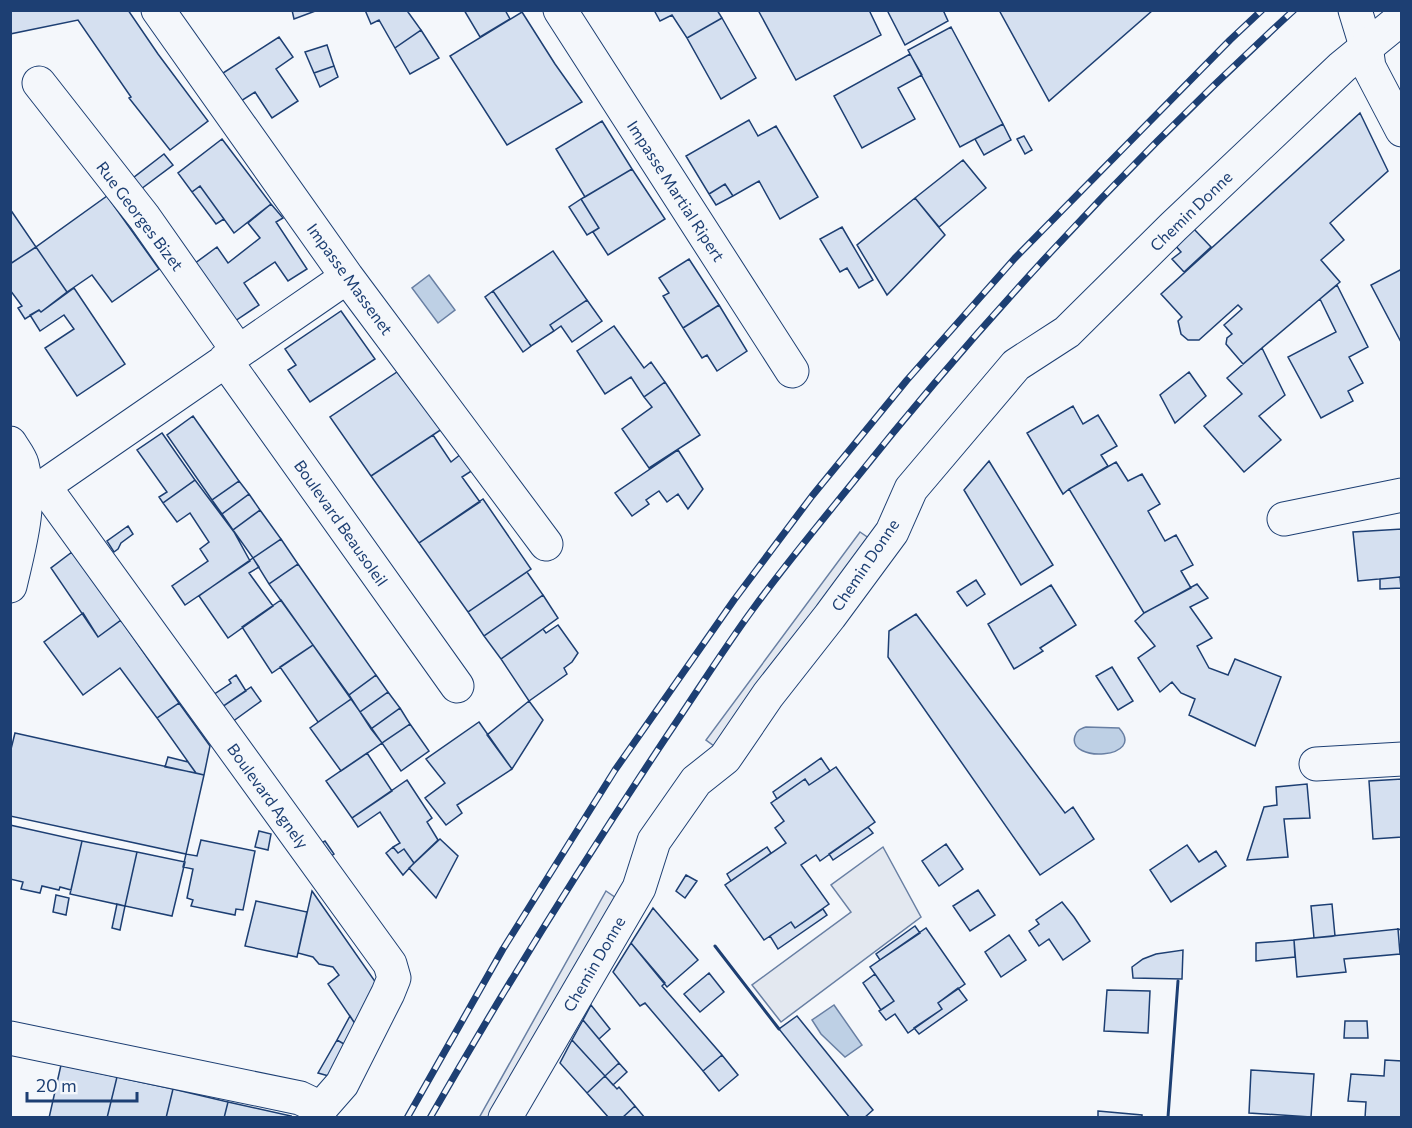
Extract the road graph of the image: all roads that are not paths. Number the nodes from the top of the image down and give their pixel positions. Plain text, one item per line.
1 (158, 10) edge
2 (560, 10) edge
3 (1355, 10) edge
4 (1401, 18) edge
5 (1366, 46) junction
6 (39, 83) dead end
7 (1401, 130) edge
8 (347, 277) junction
9 (231, 356) junction
10 (792, 371) dead end
11 (25, 470) edge
12 (1401, 495) edge
13 (1284, 519) dead end
14 (546, 544) dead end
15 (10, 586) edge
16 (457, 686) dead end
17 (1401, 759) edge
18 (1316, 764) dead end
19 (10, 1038) edge
20 (322, 1113) edge
21 (504, 1118) edge

1 - 8 street, Impasse Massenet
2 - 10 street, Impasse Martial Ripert
3 - 5 street
4 - 5 street, Chemin Donne
5 - 7 street
5 - 21 street, Chemin Donne
6 - 9 street, Rue Georges Bizet
8 - 9 street
8 - 14 street, Impasse Massenet
9 - 11 street
9 - 16 street, Boulevard Beausoleil
11 - 15 street
11 - 20 street, Boulevard Agnely
12 - 13 street
17 - 18 street
19 - 20 street

